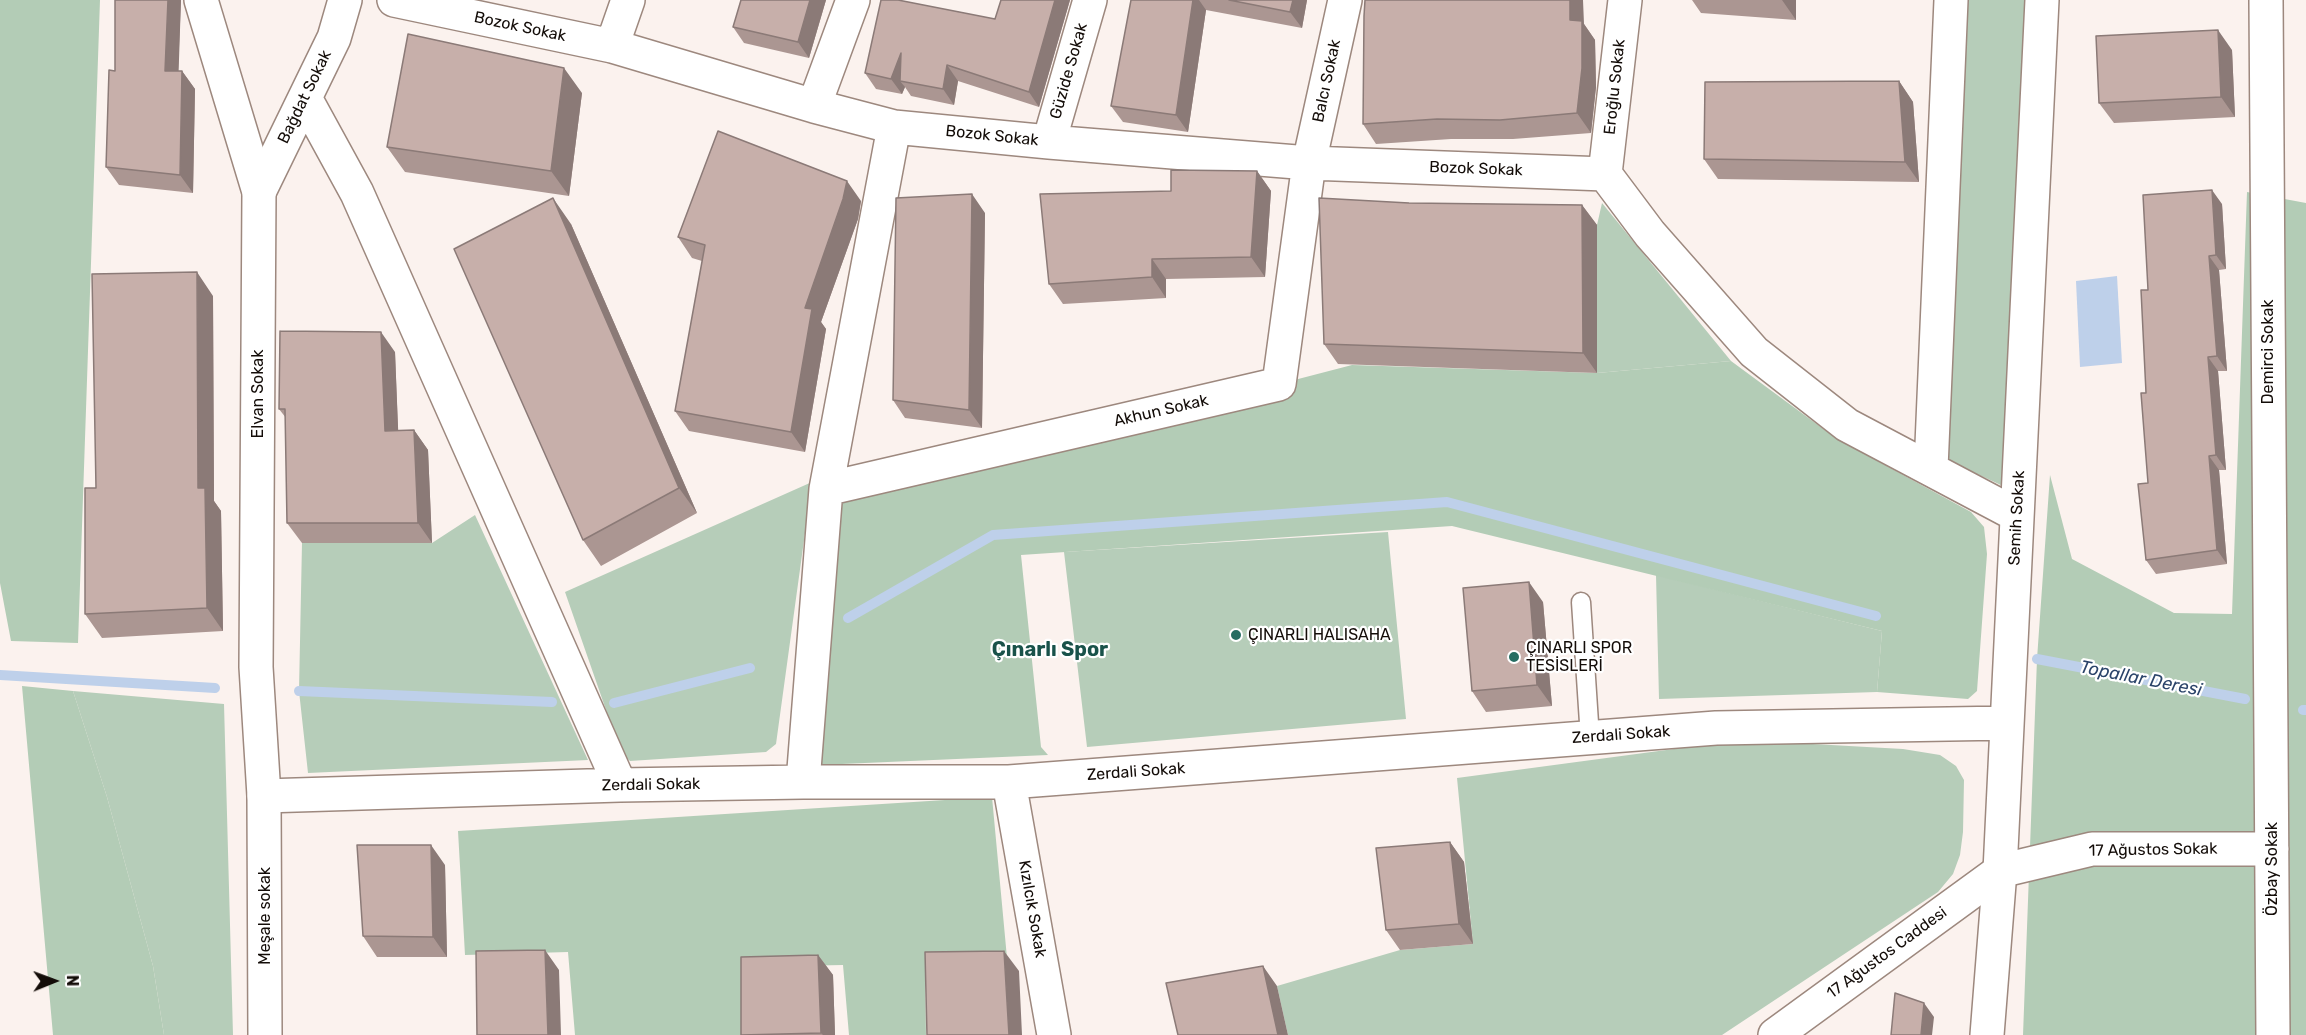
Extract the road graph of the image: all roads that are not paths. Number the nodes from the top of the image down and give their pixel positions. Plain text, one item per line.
1 (201, 0) edge
2 (345, 0) edge
3 (394, 0) edge
4 (628, 0) edge
5 (854, 0) edge
6 (1090, 0) edge
7 (1345, 0) edge
8 (1625, 0) edge
9 (1951, 0) edge
10 (2042, 0) edge
11 (2266, 0) edge
12 (612, 46) junction
13 (305, 98) junction
14 (814, 106) junction
15 (894, 127) junction
16 (1049, 142) junction
17 (1309, 163) junction
18 (1605, 174) junction
19 (259, 192) junction
20 (1931, 468) junction
21 (826, 489) junction
22 (2018, 515) junction
23 (1581, 602) dead end
24 (2271, 704) joint
25 (2007, 723) junction
26 (1590, 738) junction
27 (803, 782) junction
28 (1009, 782) junction
29 (620, 785) junction
30 (264, 796) junction
31 (2272, 849) junction
32 (2000, 871) junction
33 (265, 1035) edge
34 (1054, 1035) edge
35 (1775, 1035) edge
36 (1988, 1035) edge
37 (2273, 1035) edge

1 - 19 street, Elvan Sokak
2 - 13 street, Bağdat Sokak
3 - 12 street, Bozok Sokak
4 - 12 street
5 - 14 street
6 - 16 street, Güzide Sokak
7 - 17 street, Balcı Sokak
8 - 18 street, Eroğlu Sokak
9 - 20 street
10 - 22 street, Semih Sokak
11 - 24 street, Demirci Sokak
12 - 14 street, Bozok Sokak
13 - 19 street, Bağdat Sokak
13 - 29 street
14 - 15 street, Bozok Sokak
15 - 16 street, Bozok Sokak
15 - 21 street
16 - 17 street, Bozok Sokak
17 - 18 street, Bozok Sokak
17 - 21 street, Akhun Sokak
18 - 20 street
19 - 30 street, Elvan Sokak
20 - 22 street
21 - 27 street
22 - 25 street, Semih Sokak
23 - 26 lane
24 - 31 street, Özbay Sokak
25 - 26 street, Zerdali Sokak
25 - 32 street, Semih Sokak
26 - 28 street, Zerdali Sokak
27 - 28 street, Zerdali Sokak
27 - 29 street, Zerdali Sokak
28 - 34 street, Kızılcık Sokak
29 - 30 street, Zerdali Sokak
30 - 33 street, Meşale sokak
31 - 32 street, 17 Ağustos Sokak
31 - 37 street, Özbay Sokak
32 - 35 street, 17 Ağustos Caddesi
32 - 36 street, Semih Sokak

